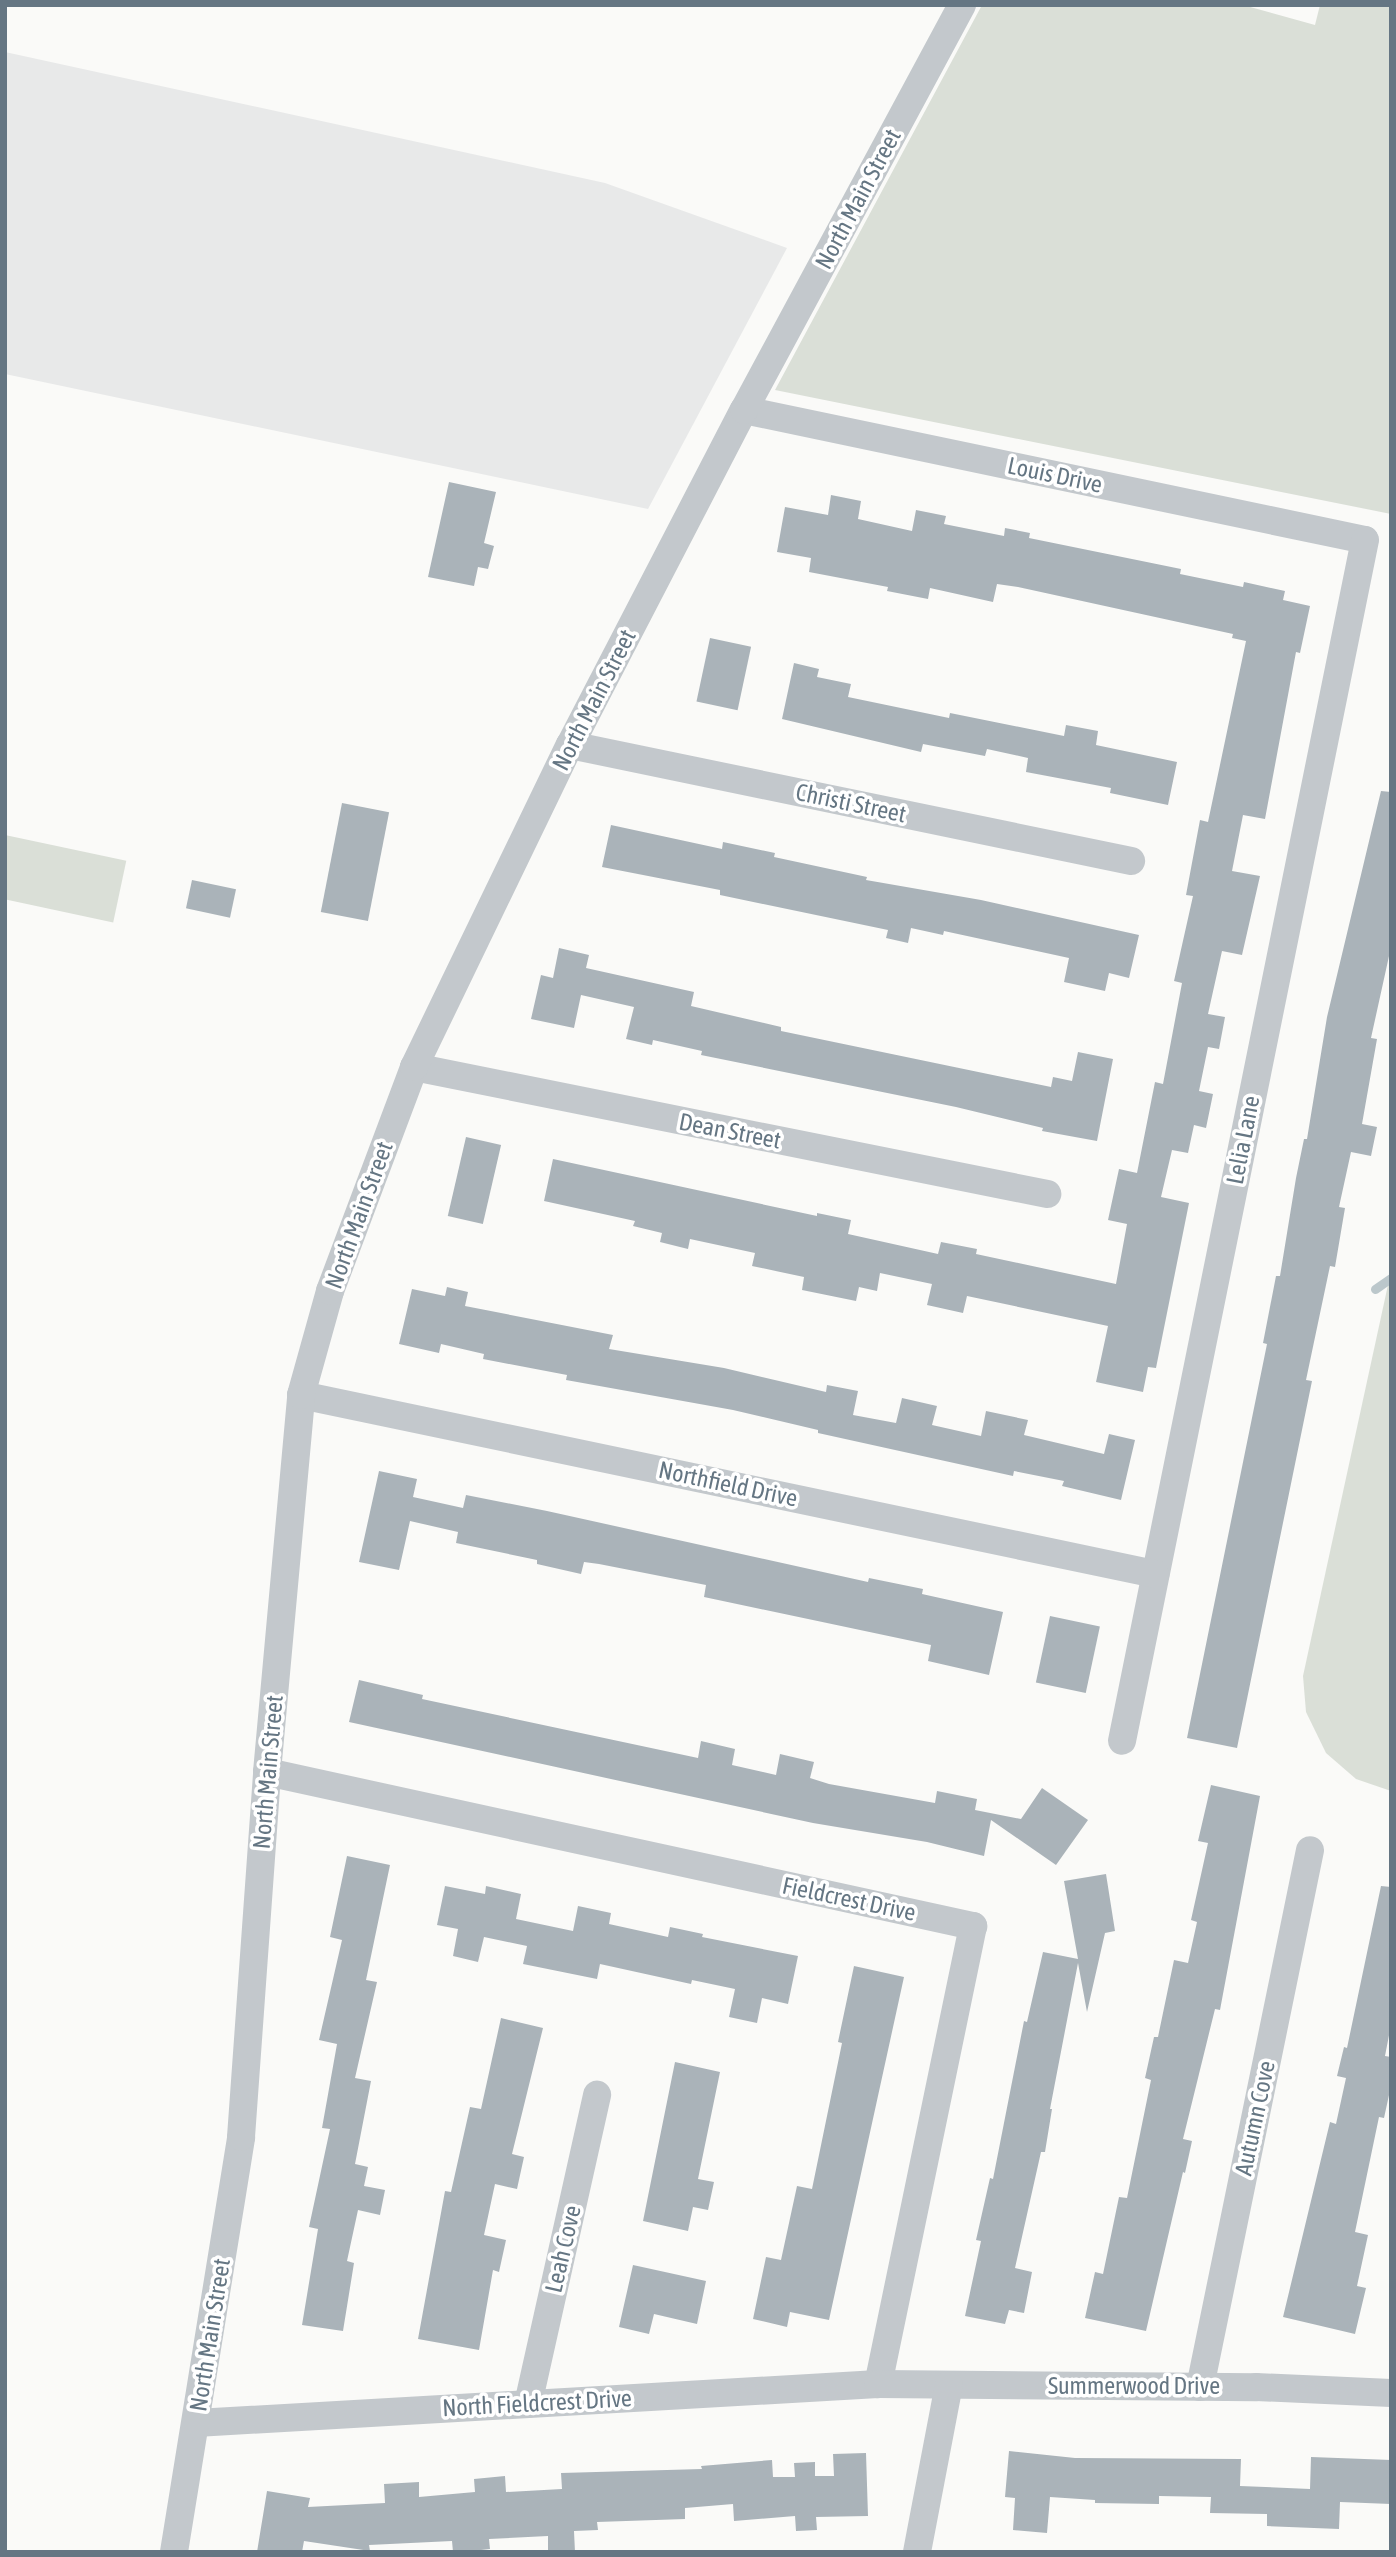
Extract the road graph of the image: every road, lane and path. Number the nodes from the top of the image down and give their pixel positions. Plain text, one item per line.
1 (962, 5) edge
2 (744, 410) junction
3 (1365, 540) joint
4 (570, 745) junction
5 (1131, 861) dead end
6 (414, 1067) junction
7 (1047, 1194) dead end
8 (301, 1395) junction
9 (1155, 1574) junction
10 (1122, 1741) dead end
11 (267, 1772) junction
12 (1310, 1850) dead end
13 (597, 2095) dead end
14 (878, 2384) junction
15 (949, 2385) junction
16 (1199, 2387) junction
17 (1391, 2393) edge
18 (528, 2404) junction
19 (196, 2423) junction
20 (174, 2552) edge
21 (918, 2552) edge

1 - 2 street, North Main Street
2 - 3 street, Louis Drive
2 - 4 street, North Main Street
3 - 9 street, Lelia Lane
4 - 5 street, Christi Street
4 - 6 street, North Main Street
6 - 7 street, Dean Street
6 - 8 street, North Main Street
8 - 9 street, Northfield Drive
8 - 11 street, North Main Street
9 - 10 street, Lelia Lane
11 - 14 street, Fieldcrest Drive
11 - 19 street, North Main Street
12 - 16 street, Autumn Cove
13 - 18 street, Leah Cove
14 - 15 street, Summerwood Drive
14 - 18 street, North Fieldcrest Drive
15 - 16 street, Summerwood Drive
15 - 21 street
16 - 17 street, Summerwood Drive
18 - 19 street, North Fieldcrest Drive
19 - 20 street, North Main Street

